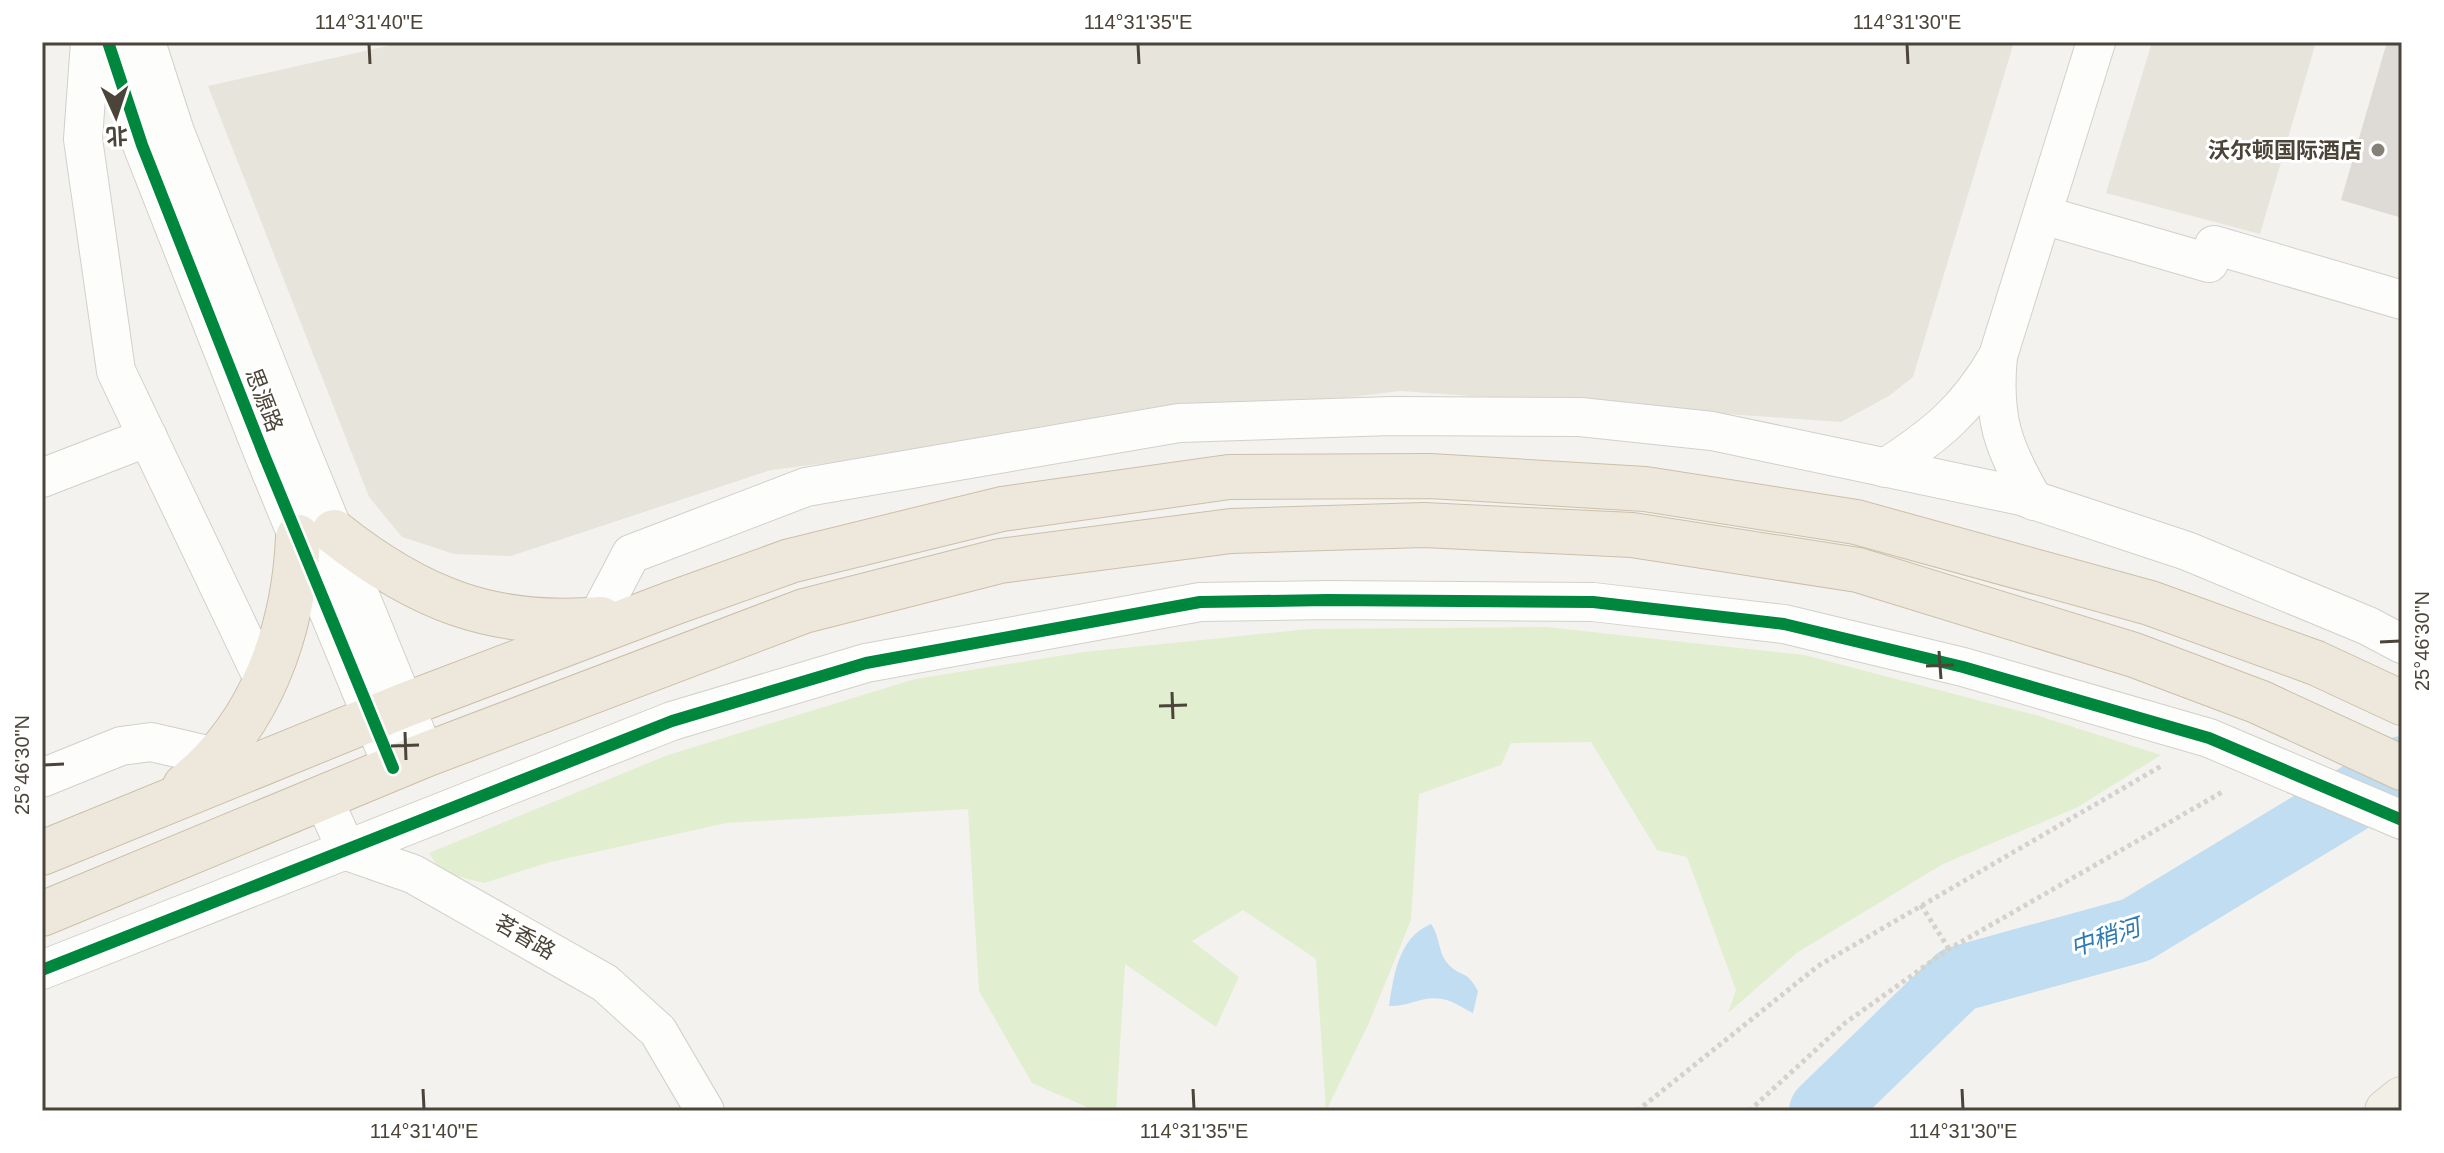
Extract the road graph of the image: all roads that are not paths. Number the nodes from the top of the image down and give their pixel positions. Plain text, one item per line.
1 (90, 42) edge
2 (108, 42) edge
3 (146, 42) edge
4 (2096, 42) edge
5 (2043, 215) junction
6 (2402, 300) edge
7 (1998, 356) junction
8 (148, 437) junction
9 (1885, 468) junction
10 (42, 478) edge
11 (2034, 501) junction
12 (316, 535) junction
13 (594, 627) junction
14 (2402, 644) edge
15 (265, 683) junction
16 (2402, 703) edge
17 (388, 712) junction
18 (409, 762) junction
19 (225, 766) junction
20 (2402, 768) edge
21 (42, 778) edge
22 (323, 798) junction
23 (2402, 820) edge
24 (347, 851) junction
25 (42, 853) edge
26 (42, 914) edge
27 (42, 970) edge
28 (2402, 1100) edge
29 (705, 1111) edge
30 (2388, 1111) edge

1 - 8 street
2 - 12 street, 思源路
3 - 12 street, 思源路
4 - 5 street
5 - 6 street
5 - 7 street
7 - 9 street
7 - 11 street
8 - 10 street
8 - 15 street
9 - 11 street
9 - 13 street
11 - 14 street
12 - 13 highway
12 - 15 highway
12 - 17 street, 思源路
13 - 16 highway
13 - 17 highway
15 - 19 highway
17 - 18 street, 思源路
17 - 19 highway
18 - 20 highway
18 - 22 highway
19 - 21 street
19 - 25 highway
22 - 24 street
22 - 26 highway
23 - 24 street
24 - 27 street
24 - 29 street, 茗香路
28 - 30 main road

